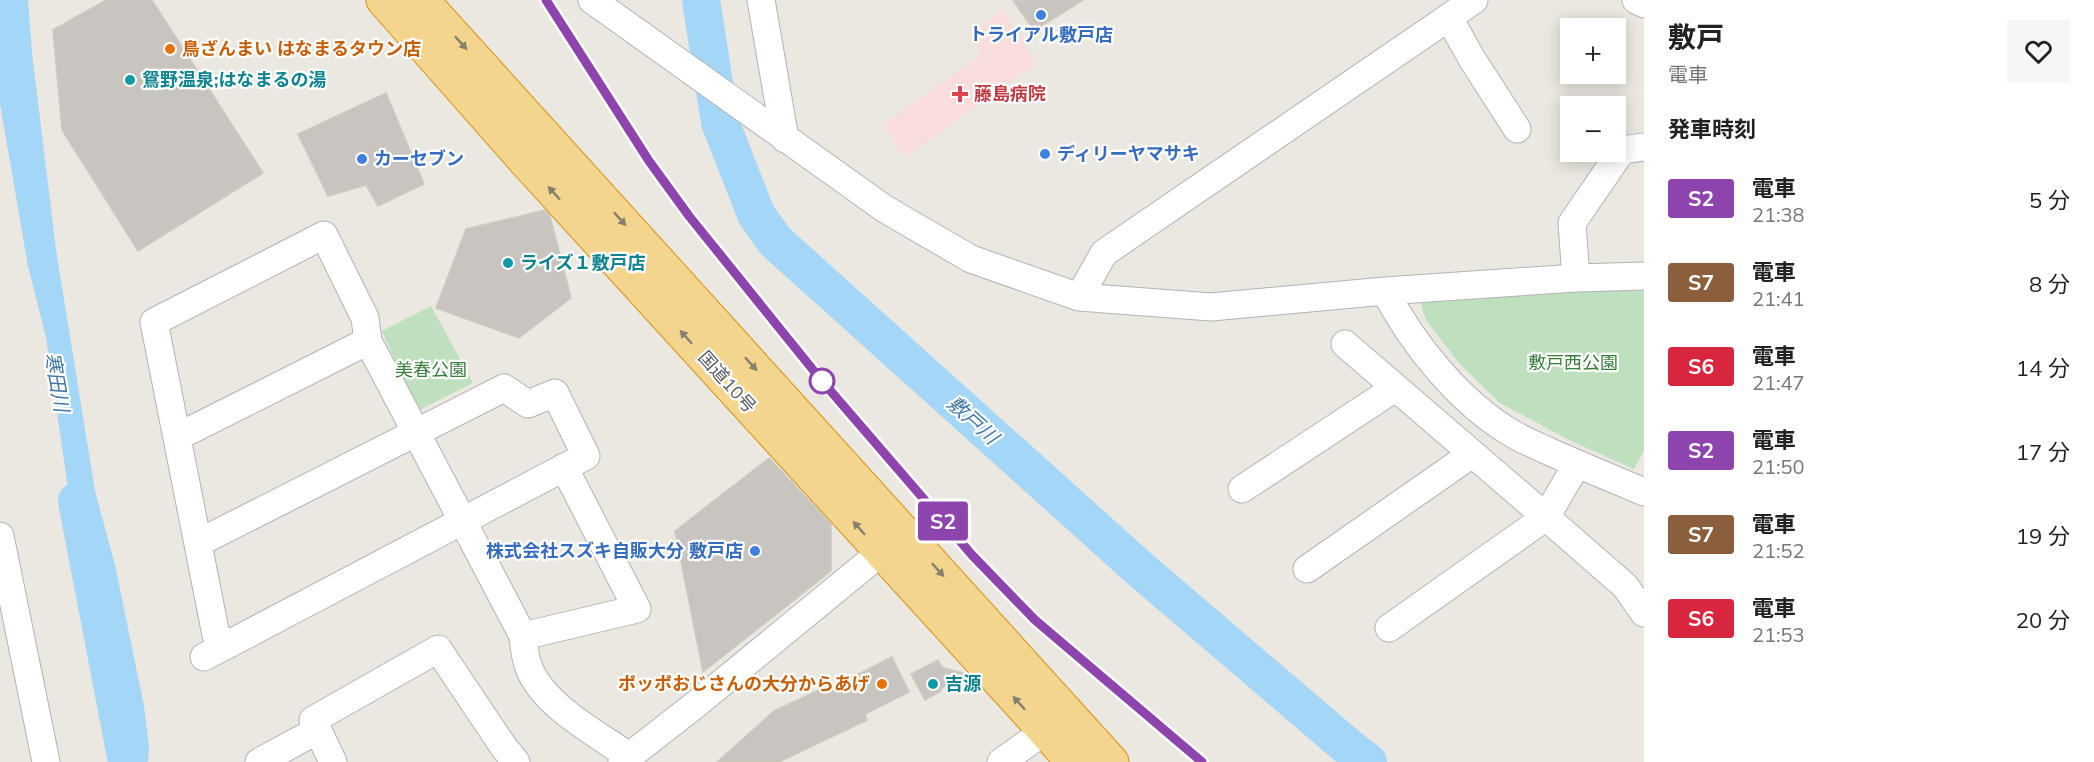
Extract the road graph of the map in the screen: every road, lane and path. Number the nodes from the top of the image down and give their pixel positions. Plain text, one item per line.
1 (383, 0) edge
2 (422, 0) edge
3 (592, 0) edge
4 (761, 0) edge
5 (1474, 0) edge
6 (1636, 0) edge
7 (1644, 4) edge
8 (1449, 18) junction
9 (1517, 129) dead end
10 (785, 139) junction
11 (1644, 147) edge
12 (1644, 276) edge
13 (1576, 278) junction
14 (1385, 291) junction
15 (1079, 297) junction
16 (368, 340) junction
17 (1345, 344) dead end
18 (1395, 388) junction
19 (416, 432) junction
20 (177, 437) junction
21 (1472, 454) junction
22 (1578, 464) junction
23 (564, 467) junction
24 (1242, 489) dead end
25 (1644, 492) edge
26 (1546, 517) junction
27 (463, 521) junction
28 (0, 536) edge
29 (198, 543) junction
30 (893, 543) junction
31 (1307, 569) dead end
32 (1644, 613) edge
33 (1389, 628) dead end
34 (9, 631) edge
35 (524, 636) junction
36 (229, 644) junction
37 (204, 657) dead end
38 (318, 730) junction
39 (1045, 731) junction
40 (626, 759) edge
41 (46, 762) edge
42 (259, 762) edge
43 (333, 762) edge
44 (516, 762) edge
45 (1001, 762) edge
46 (1072, 762) edge
47 (1112, 762) edge

30 -> 1 highway, 国道10号
2 -> 30 highway, 国道10号
3 - 10 street
4 - 10 street
5 - 8 street
6 - 7 street
8 - 9 street
8 - 15 street
10 - 15 street
11 - 13 street
12 - 13 street
13 - 14 street
14 - 15 street
14 - 22 street
16 - 19 street
16 - 20 street
16 - 20 street
17 - 18 street
18 - 21 street
18 - 24 street
19 - 23 street
19 - 27 street
19 - 29 street
20 - 29 street
21 - 26 street
21 - 31 street
22 - 25 street
22 - 26 street
23 - 27 street
23 - 35 street
26 - 32 street
26 - 33 street
27 - 35 street
27 - 36 street
28 - 34 street
29 - 36 street
39 -> 30 highway, 国道10号
30 - 40 street
30 -> 47 highway, 国道10号
34 - 41 street
35 - 40 street
36 - 37 street
38 - 42 street
38 - 43 street
38 - 44 street
39 - 45 street
39 - 46 highway, 国道10号

